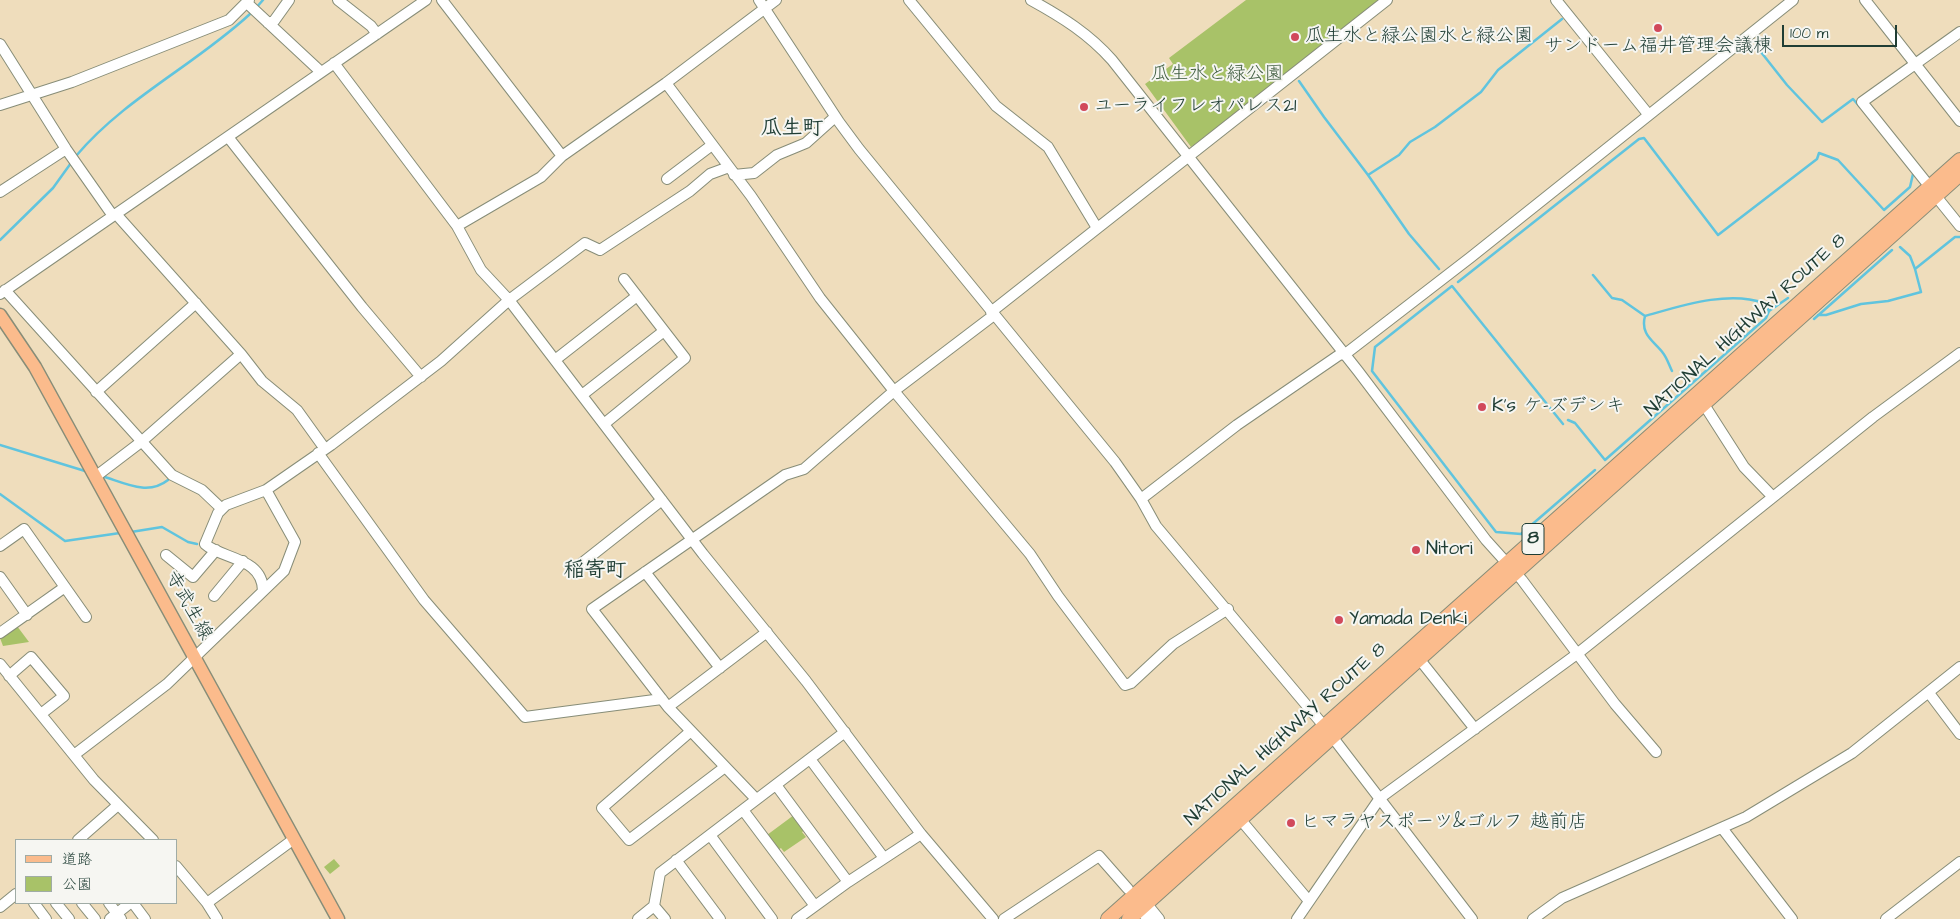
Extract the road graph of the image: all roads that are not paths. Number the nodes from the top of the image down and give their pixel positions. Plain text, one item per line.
1 (289, 0) edge
2 (338, 0) edge
3 (426, 0) edge
4 (442, 0) edge
5 (776, 0) edge
6 (909, 0) edge
7 (1031, 0) edge
8 (1387, 0) edge
9 (1556, 0) edge
10 (1793, 0) edge
11 (1865, 0) edge
12 (248, 2) edge
13 (762, 4) edge
14 (268, 23) junction
15 (1960, 32) edge
16 (377, 34) junction
17 (0, 44) edge
18 (334, 63) junction
19 (1915, 64) junction
20 (321, 72) junction
21 (666, 83) junction
22 (33, 95) junction
23 (0, 105) edge
24 (1648, 114) junction
25 (836, 117) junction
26 (1960, 121) edge
27 (228, 137) junction
28 (712, 145) junction
29 (66, 149) junction
30 (562, 156) junction
31 (1187, 156) junction
32 (1960, 160) edge
33 (731, 171) junction
34 (1960, 174) edge
35 (667, 179) dead end
36 (1932, 191) junction
37 (0, 192) edge
38 (115, 215) junction
39 (457, 226) junction
40 (1960, 226) edge
41 (1097, 228) junction
42 (624, 278) dead end
43 (3, 292) edge
44 (637, 296) junction
45 (509, 300) junction
46 (196, 303) junction
47 (0, 314) edge
48 (993, 314) junction
49 (664, 331) junction
50 (1960, 353) edge
51 (241, 354) junction
52 (1343, 354) junction
53 (555, 360) junction
54 (421, 377) junction
55 (894, 391) junction
56 (96, 392) junction
57 (582, 395) junction
58 (1703, 403) junction
59 (604, 424) junction
60 (141, 442) junction
61 (322, 451) junction
62 (95, 476) junction
63 (266, 490) junction
64 (1773, 497) junction
65 (1141, 499) junction
66 (662, 500) junction
67 (222, 509) junction
68 (693, 540) junction
69 (0, 546) edge
70 (216, 550) junction
71 (166, 555) dead end
72 (242, 561) junction
73 (1506, 562) junction
74 (577, 567) dead end
75 (646, 572) junction
76 (1516, 574) junction
77 (0, 577) edge
78 (65, 587) junction
79 (263, 591) junction
80 (214, 596) dead end
81 (1228, 610) junction
82 (26, 615) junction
83 (86, 617) dead end
84 (767, 632) junction
85 (0, 633) edge
86 (1577, 654) junction
87 (194, 657) junction
88 (1420, 660) junction
89 (0, 664) edge
90 (1960, 667) edge
91 (720, 668) junction
92 (9, 676) junction
93 (1929, 693) junction
94 (665, 703) junction
95 (42, 714) junction
96 (1475, 729) junction
97 (691, 731) junction
98 (845, 732) junction
99 (1328, 732) junction
100 (1960, 734) edge
101 (1656, 752) dead end
102 (74, 755) junction
103 (810, 759) junction
104 (725, 767) junction
105 (776, 785) junction
106 (1380, 798) junction
107 (756, 800) junction
108 (118, 805) junction
109 (743, 810) junction
110 (1240, 820) junction
111 (1722, 828) junction
112 (921, 834) junction
113 (710, 835) junction
114 (82, 839) edge
115 (152, 839) edge
116 (294, 839) junction
117 (884, 858) junction
118 (676, 860) junction
119 (1960, 862) edge
120 (178, 868) edge
121 (848, 882) junction
122 (1128, 889) dead end
123 (15, 895) edge
124 (1309, 901) junction
125 (207, 902) junction
126 (35, 904) edge
127 (57, 904) edge
128 (83, 904) edge
129 (109, 904) edge
130 (130, 904) edge
131 (132, 904) edge
132 (654, 906) junction
133 (815, 906) junction
134 (0, 907) edge
135 (1149, 914) edge
136 (116, 917) edge
137 (46, 919) edge
138 (69, 919) edge
139 (95, 919) edge
140 (146, 919) edge
141 (217, 919) edge
142 (338, 919) edge
143 (638, 919) edge
144 (665, 919) edge
145 (720, 919) edge
146 (772, 919) edge
147 (798, 919) edge
148 (993, 919) edge
149 (1004, 919) edge
150 (1108, 919) edge
151 (1129, 919) edge
152 (1296, 919) edge
153 (1472, 919) edge
154 (1533, 919) edge
155 (1792, 919) edge
156 (1886, 919) edge

1 - 14 street
2 - 16 street
3 - 16 street
4 - 30 street
5 - 13 street
6 - 41 street
7 - 31 street
8 - 31 street
9 - 24 street
10 - 24 street
11 - 19 street
12 - 14 street
12 - 22 street
13 - 21 street
13 - 25 street
14 - 20 street
15 - 19 street
16 - 18 street
17 - 22 street
18 - 20 street
18 - 39 street
19 - 26 street
19 - 36 street
20 - 27 street
21 - 28 street
21 - 30 street
22 - 23 street
22 - 29 street
24 - 52 street
25 - 33 street
25 - 48 street
27 - 38 street
27 - 54 street
28 - 33 street
28 - 35 street
29 - 37 street
29 - 38 street
30 - 39 street
31 - 41 street
31 - 52 street
32 - 36 highway, NATIONAL HIGHWAY ROUTE 8 / 8
33 - 45 street
33 - 55 street
34 - 36 highway, NATIONAL HIGHWAY ROUTE 8 / 8
36 - 40 street
36 - 58 highway, NATIONAL HIGHWAY ROUTE 8 / 8
36 - 73 highway, NATIONAL HIGHWAY ROUTE 8 / 8
38 - 43 street
38 - 46 street
39 - 45 street
41 - 48 street
42 - 44 street
43 - 56 street
44 - 49 street
44 - 53 street
45 - 53 street
45 - 54 street
46 - 51 street
46 - 56 street
47 - 62 main road, 寺武生線
48 - 55 street
48 - 65 street
49 - 57 street
49 - 59 street
50 - 64 street
51 - 60 street
51 - 61 street
52 - 65 street
52 - 73 street
53 - 57 street
54 - 61 street
55 - 68 street
55 - 81 street
56 - 60 street
57 - 59 street
58 - 64 street
58 - 76 highway, NATIONAL HIGHWAY ROUTE 8 / 8
59 - 66 street
60 - 62 street
60 - 67 street
61 - 63 street
61 - 94 street
62 - 87 main road, 寺武生線
63 - 67 street
63 - 79 street
64 - 86 street
65 - 81 street
66 - 68 street
66 - 74 street
67 - 70 street
68 - 75 street
68 - 84 street
69 - 78 street
70 - 71 street
70 - 72 street
72 - 79 street
72 - 80 street
73 - 76 street
73 - 99 highway, NATIONAL HIGHWAY ROUTE 8 / 8
75 - 91 street
75 - 94 street
76 - 86 street
76 - 88 highway, NATIONAL HIGHWAY ROUTE 8 / 8
77 - 82 street
78 - 82 street
78 - 83 street
79 - 87 street
81 - 99 street
82 - 85 street
84 - 91 street
84 - 98 street
86 - 96 street
86 - 101 street
87 - 102 street
87 - 116 main road, 寺武生線
88 - 96 street
88 - 99 highway, NATIONAL HIGHWAY ROUTE 8 / 8
89 - 92 street
90 - 93 street
91 - 94 street
92 - 95 street
92 - 95 street
93 - 100 street
93 - 111 street
94 - 97 street
95 - 102 street
96 - 106 street
97 - 104 street
97 - 104 street
98 - 103 street
98 - 112 street
99 - 106 street
99 - 110 highway, NATIONAL HIGHWAY ROUTE 8 / 8
99 - 150 highway, NATIONAL HIGHWAY ROUTE 8 / 8
102 - 108 street
103 - 105 street
103 - 117 street
104 - 107 street
105 - 107 street
105 - 121 street
106 - 124 street
106 - 153 street
107 - 109 street
108 - 114 street
108 - 115 street
109 - 113 street
109 - 133 street
110 - 124 street
110 - 135 highway, NATIONAL HIGHWAY ROUTE 8 / 8
111 - 154 street
111 - 155 street
112 - 117 street
112 - 148 street
113 - 118 street
113 - 146 street
116 - 125 street
116 - 142 main road, 寺武生線
117 - 121 street
118 - 132 street
118 - 145 street
119 - 156 street
120 - 125 street
121 - 133 street
122 - 149 street
123 - 134 street
124 - 152 street
125 - 141 street
126 - 137 street
127 - 138 street
128 - 139 street
129 - 136 street
130 - 136 street
131 - 140 street
132 - 143 street
132 - 144 street
133 - 147 street
135 - 151 highway, NATIONAL HIGHWAY ROUTE 8 / 8

